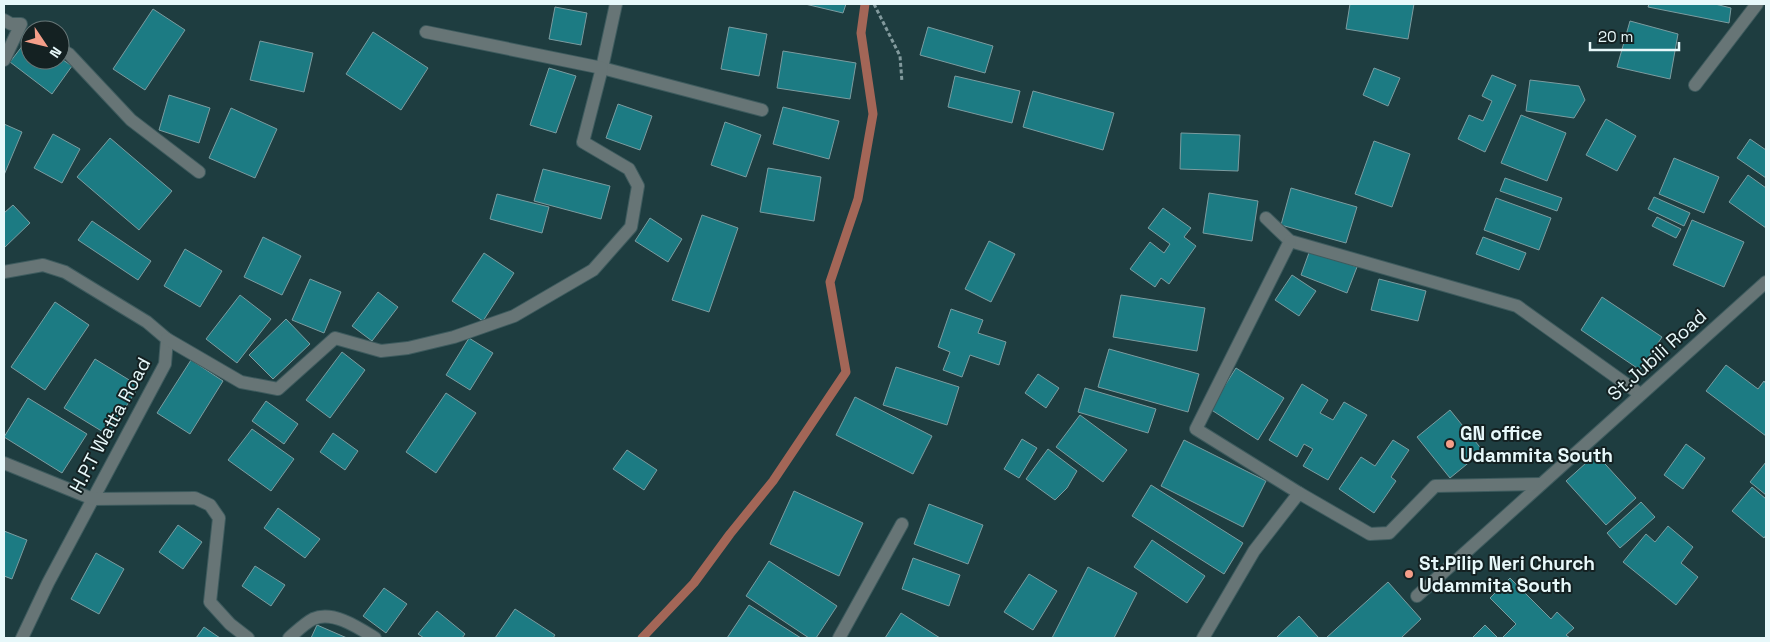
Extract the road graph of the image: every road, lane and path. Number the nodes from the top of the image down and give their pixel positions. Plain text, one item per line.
1 (616, 4) edge
2 (874, 4) edge
3 (1757, 4) edge
4 (4, 20) edge
5 (20, 26) edge
6 (426, 32) dead end
7 (20, 36) edge
8 (70, 55) edge
9 (4, 60) edge
10 (602, 68) junction
11 (902, 82) dead end
12 (1695, 85) dead end
13 (762, 110) dead end
14 (199, 172) dead end
15 (1266, 218) dead end
16 (1290, 241) junction
17 (4, 272) edge
18 (1766, 282) edge
19 (167, 339) junction
20 (1640, 394) junction
21 (4, 463) edge
22 (1541, 484) junction
23 (1299, 493) junction
24 (93, 499) junction
25 (902, 524) dead end
26 (1417, 596) dead end
27 (22, 638) edge
28 (248, 638) edge
29 (288, 638) edge
30 (375, 638) edge
31 (839, 638) edge
32 (1203, 638) edge

1 - 10 street
2 - 11 path
3 - 12 street
4 - 5 street
6 - 10 street
7 - 9 street
8 - 14 street
10 - 13 street
10 - 19 street
15 - 16 street
16 - 20 street
16 - 23 street
17 - 19 street, H.P.T Watta Road
18 - 20 street, St.Jubili Road
19 - 24 street, H.P.T Watta Road
20 - 22 street, St.Jubili Road
21 - 24 street
22 - 23 street
22 - 26 street, St.Jubili Road
23 - 32 street
24 - 27 street, H.P.T Watta Road
24 - 28 street
25 - 31 street
29 - 30 street

